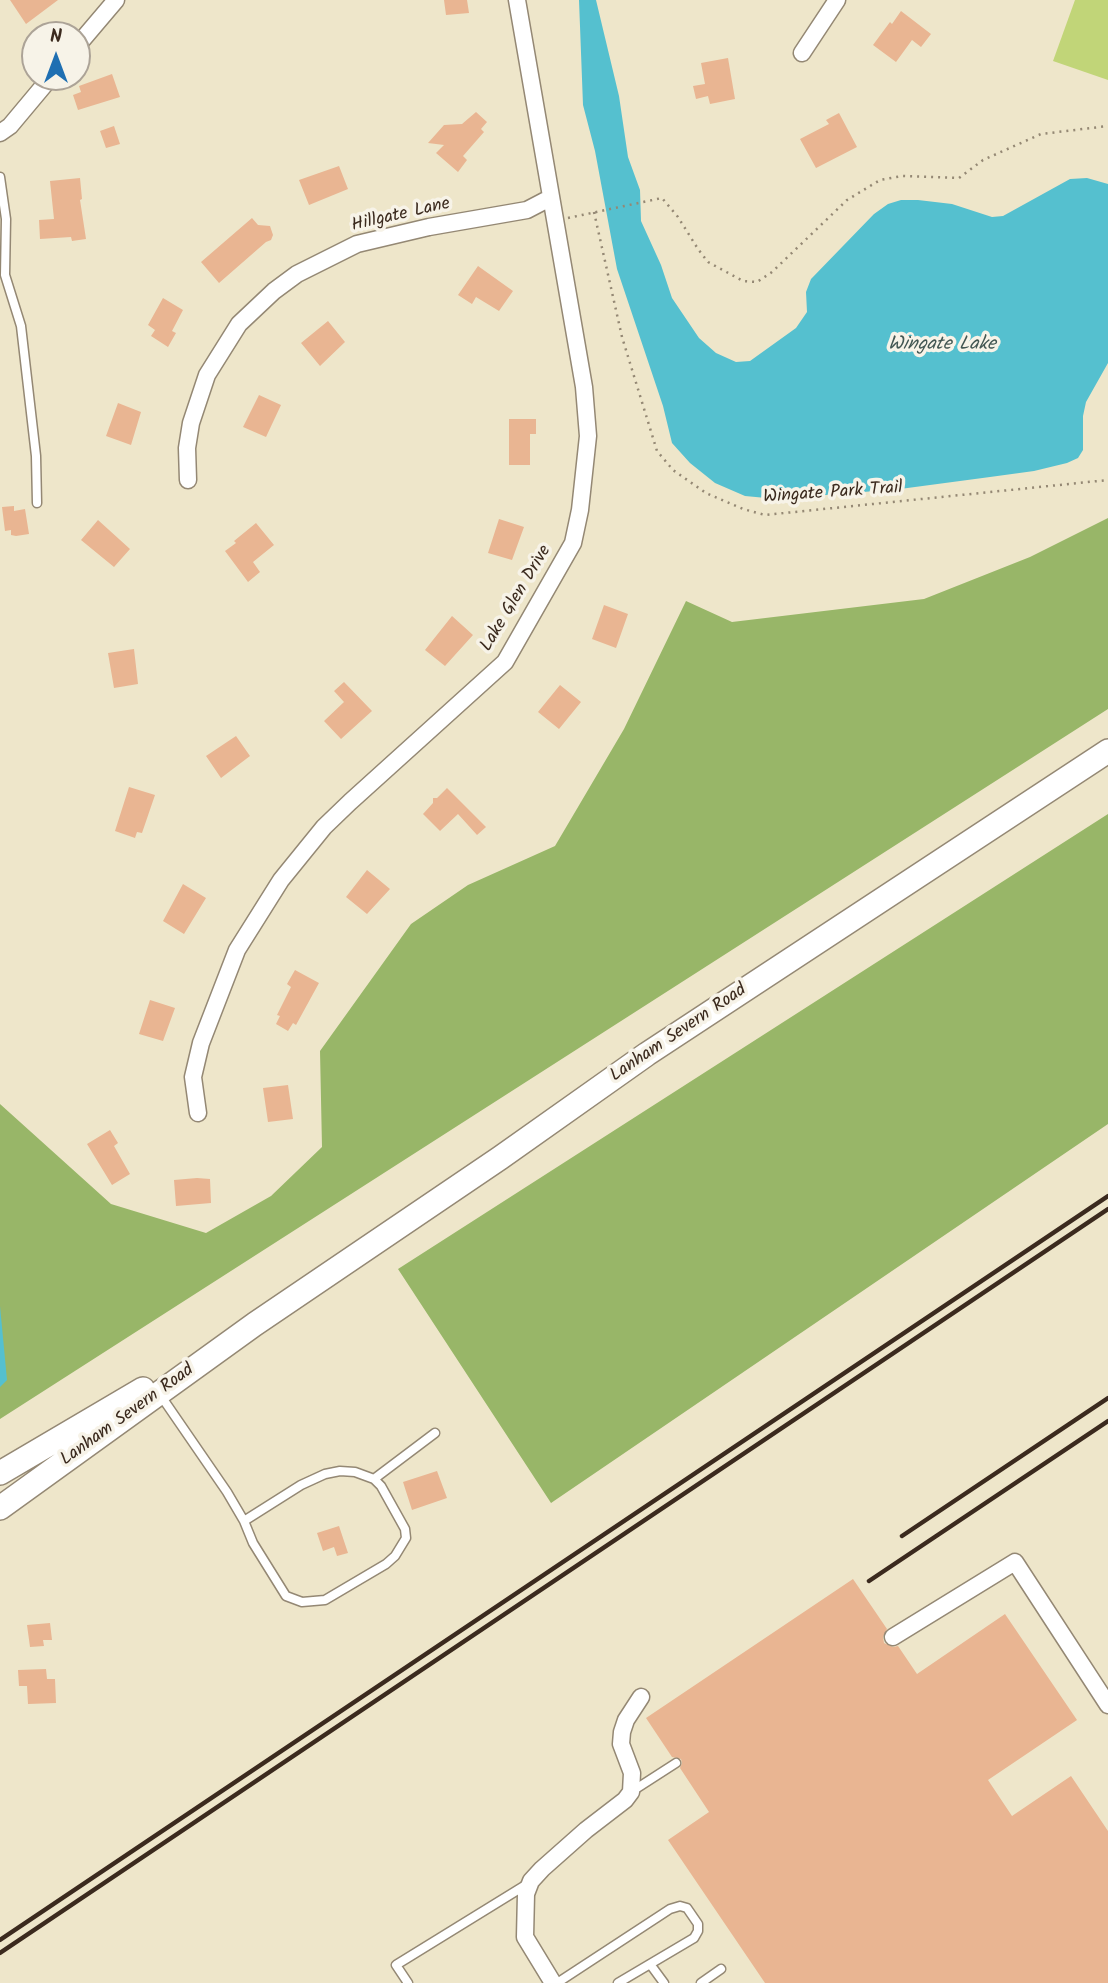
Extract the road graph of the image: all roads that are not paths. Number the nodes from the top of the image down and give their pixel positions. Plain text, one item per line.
1 (116, 0) edge
2 (517, 0) edge
3 (837, 0) edge
4 (91, 29) edge
5 (802, 53) dead end
6 (39, 91) edge
7 (0, 133) edge
8 (0, 177) edge
9 (550, 198) junction
10 (188, 480) dead end
11 (37, 503) dead end
12 (1108, 751) edge
13 (198, 1113) dead end
14 (255, 1324) junction
15 (159, 1393) junction
16 (435, 1433) dead end
17 (0, 1473) edge
18 (374, 1479) junction
19 (0, 1508) edge
20 (244, 1521) junction
21 (892, 1637) dead end
22 (641, 1697) dead end
23 (1108, 1705) edge
24 (676, 1763) dead end
25 (631, 1792) junction
26 (531, 1881) junction
27 (650, 1964) junction
28 (722, 1969) dead end
29 (408, 1983) edge
30 (555, 1983) edge
31 (618, 1983) edge
32 (664, 1983) edge
33 (701, 1983) edge

1 - 4 street
2 - 9 street, Lake Glen Drive
3 - 5 street
6 - 7 street
8 - 11 lane
9 - 10 street, Hillgate Lane
9 - 13 street, Lake Glen Drive
12 - 14 main road, Lanham Severn Road
14 - 15 main road, Lanham Severn Road
14 - 17 main road, Lanham Severn Road
15 - 19 main road, Lanham Severn Road
15 - 20 lane
16 - 18 lane
18 - 20 lane
18 - 20 lane
21 - 23 street
22 - 25 street
24 - 25 lane
25 - 26 street
26 - 29 lane
26 - 30 street
27 - 30 lane
27 - 31 lane
27 - 32 lane
28 - 33 lane

